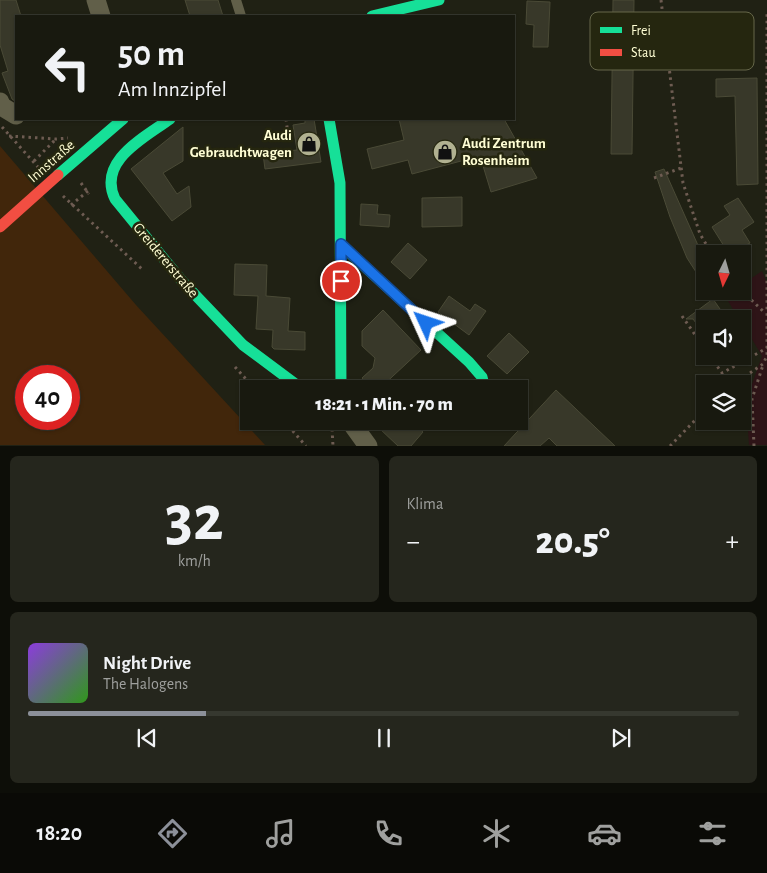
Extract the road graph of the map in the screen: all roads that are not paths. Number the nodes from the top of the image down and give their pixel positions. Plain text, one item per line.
1 (96, 0) edge
2 (236, 0) edge
3 (439, 0) edge
4 (102, 15) edge
5 (241, 15) edge
6 (376, 15) edge
7 (0, 102) edge
8 (15, 114) edge
9 (122, 120) edge
10 (169, 120) edge
11 (329, 120) edge
12 (0, 227) edge
13 (341, 244) junction
14 (290, 380) edge
15 (341, 380) edge
16 (482, 380) edge
17 (356, 430) edge
18 (368, 446) edge

1 - 4 street
2 - 5 lane
3 - 6 street
7 - 8 street
9 - 12 street, Innstraße, bridge
10 - 14 street, Greidererstraße
11 - 13 street
13 - 15 street
13 - 16 street
17 - 18 street

